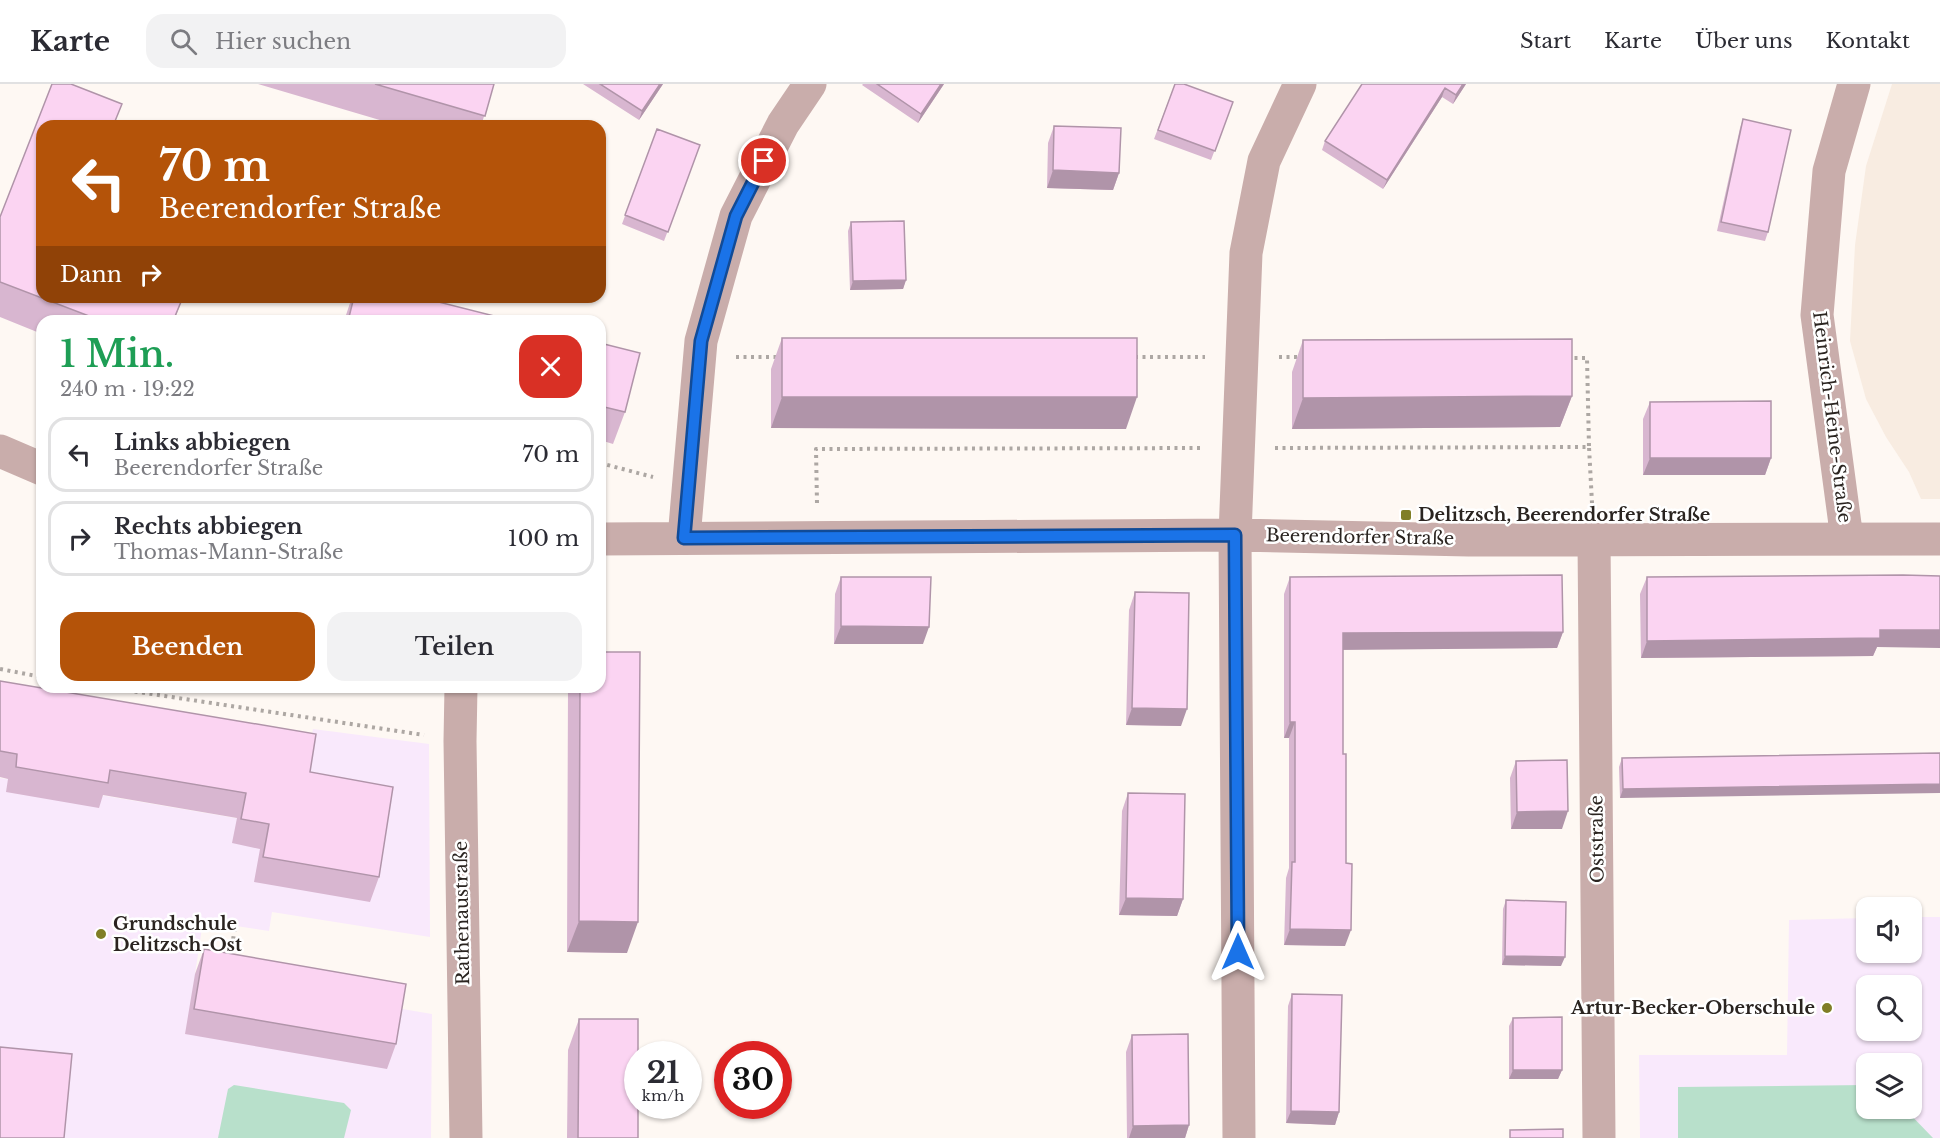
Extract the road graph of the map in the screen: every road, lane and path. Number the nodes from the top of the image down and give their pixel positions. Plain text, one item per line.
1 (810, 84) edge
2 (1300, 84) edge
3 (1854, 84) edge
4 (699, 357) junction
5 (782, 357) edge
6 (1124, 357) edge
7 (1242, 357) junction
8 (1301, 357) edge
9 (1564, 358) edge
10 (1589, 447) dead end
11 (0, 452) edge
12 (606, 465) edge
13 (36, 467) edge
14 (689, 487) junction
15 (1235, 535) junction
16 (606, 538) edge
17 (684, 538) junction
18 (1594, 539) junction
19 (1847, 539) junction
20 (1940, 539) edge
21 (0, 669) edge
22 (36, 676) edge
23 (144, 693) edge
24 (461, 693) edge
25 (460, 741) junction
26 (235, 926) dead end
27 (231, 954) edge
28 (466, 1138) edge
29 (1239, 1138) edge
30 (1599, 1138) edge

1 - 4 street
2 - 7 street
3 - 19 street, Heinrich-Heine-Straße
4 - 5 path
4 - 14 street
6 - 7 path
7 - 8 path
7 - 15 street
9 - 10 path
11 - 13 street
12 - 14 path
14 - 17 street
15 - 17 street, Beerendorfer Straße
15 - 18 street, Beerendorfer Straße
15 - 29 street
16 - 17 street, Beerendorfer Straße
18 - 19 street, Beerendorfer Straße
18 - 30 street, Oststraße
19 - 20 street, Beerendorfer Straße
21 - 22 path
23 - 25 path
24 - 25 street, Rathenaustraße
25 - 28 street, Rathenaustraße
26 - 27 path

